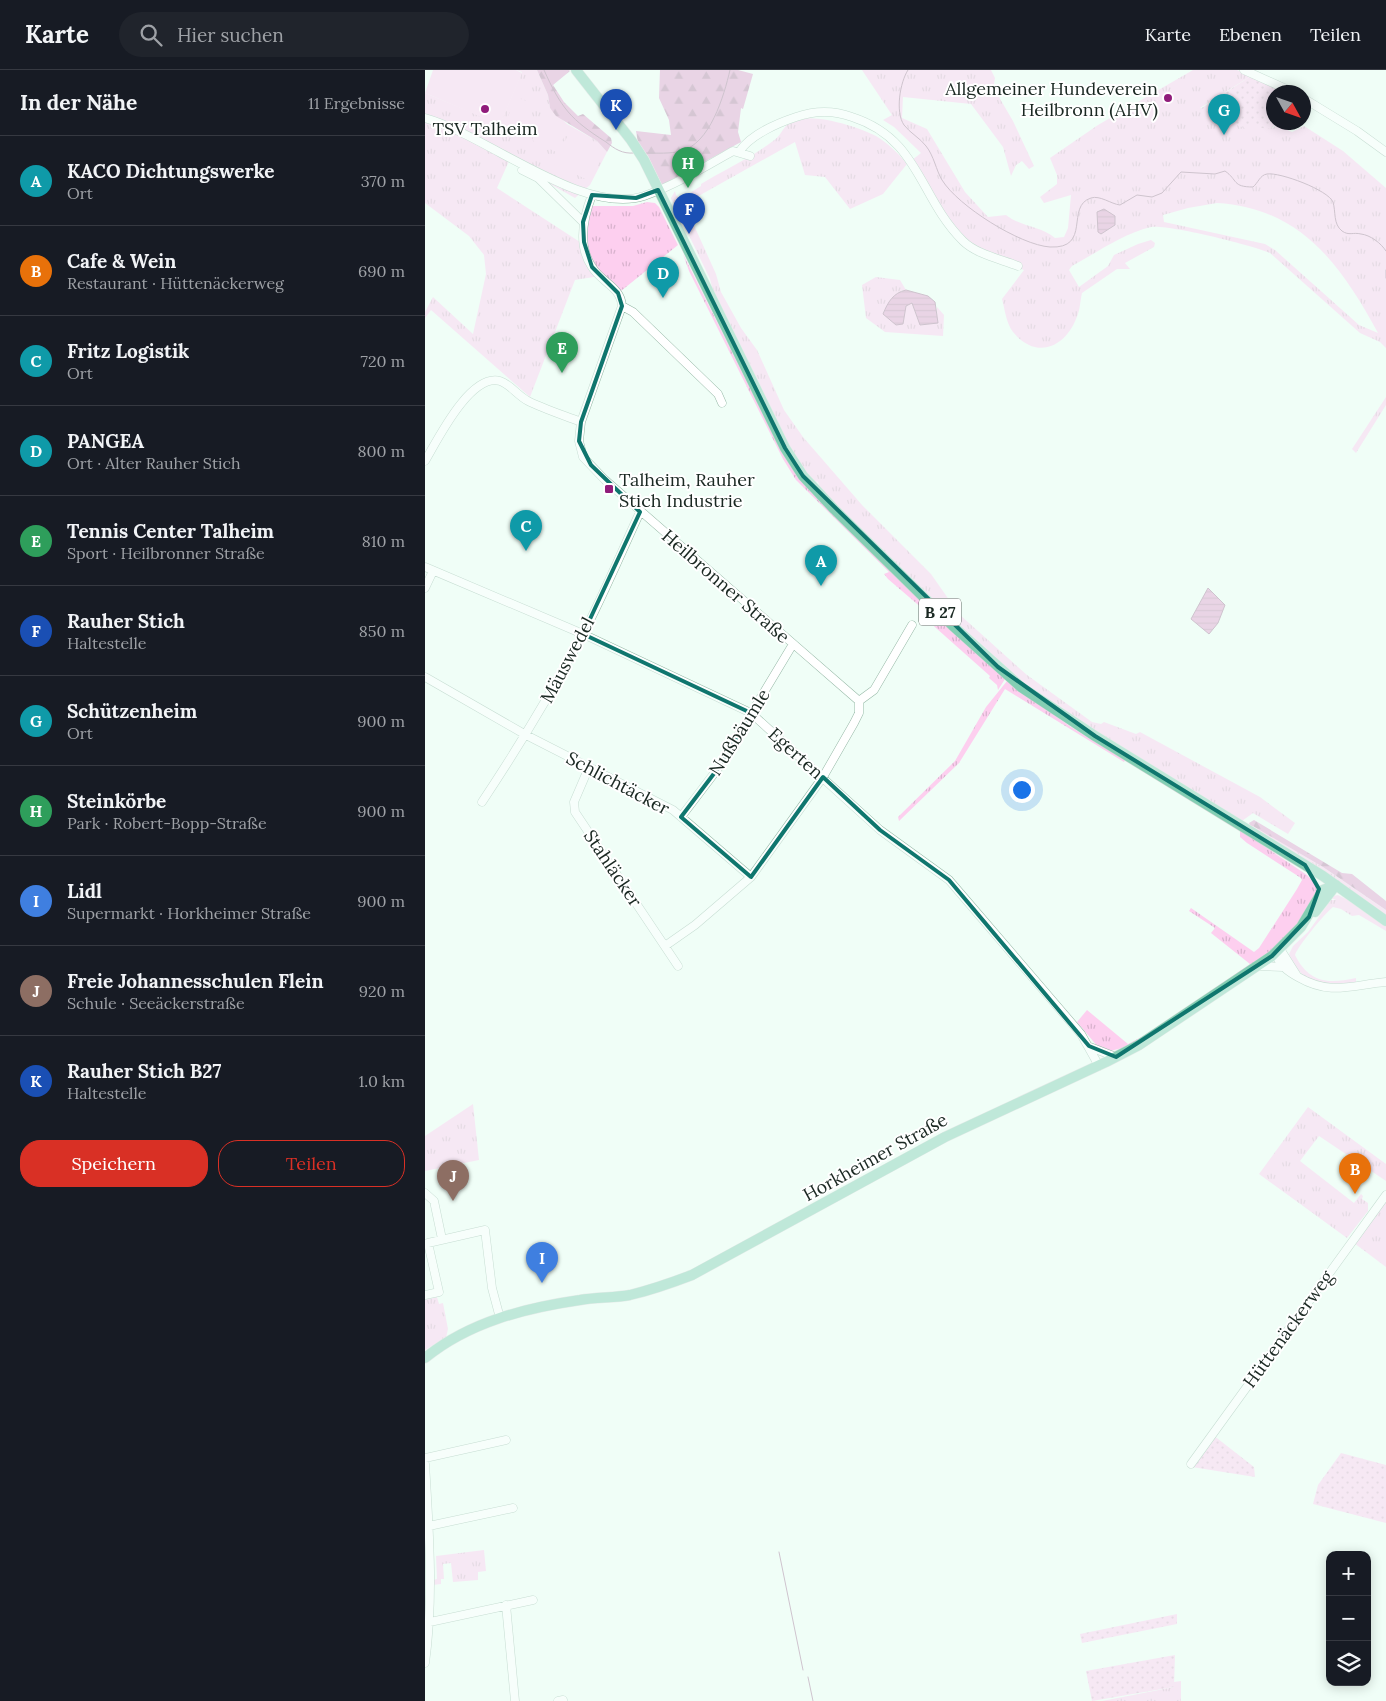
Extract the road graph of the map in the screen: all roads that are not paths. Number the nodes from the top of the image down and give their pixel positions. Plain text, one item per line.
1 (576, 70) edge
2 (1244, 70) edge
3 (1277, 85) edge
4 (1311, 103) edge
5 (425, 118) edge
6 (739, 152) junction
7 (1386, 152) edge
8 (750, 156) dead end
9 (522, 170) dead end
10 (658, 190) junction
11 (593, 196) junction
12 (583, 222) junction
13 (1018, 266) dead end
14 (622, 306) junction
15 (722, 403) dead end
16 (581, 422) junction
17 (425, 461) edge
18 (640, 512) junction
19 (425, 568) edge
20 (433, 571) junction
21 (425, 588) edge
22 (912, 625) dead end
23 (583, 634) junction
24 (793, 644) junction
25 (425, 677) edge
26 (859, 701) junction
27 (751, 713) junction
28 (526, 735) junction
29 (589, 767) junction
30 (823, 777) junction
31 (481, 802) dead end
32 (681, 817) junction
33 (1305, 865) junction
34 (751, 877) junction
35 (1336, 885) junction
36 (1319, 895) junction
37 (1309, 917) junction
38 (1386, 921) edge
39 (665, 946) junction
40 (1280, 949) junction
41 (678, 966) dead end
42 (1259, 966) junction
43 (1283, 966) junction
44 (1297, 976) junction
45 (1386, 982) edge
46 (1089, 1046) junction
47 (1116, 1057) junction
48 (1099, 1066) junction
49 (425, 1193) edge
50 (1386, 1195) edge
51 (442, 1239) junction
52 (425, 1295) edge
53 (500, 1318) junction
54 (425, 1358) edge
55 (506, 1440) dead end
56 (425, 1458) edge
57 (425, 1464) edge
58 (1191, 1464) dead end
59 (426, 1503) edge
60 (513, 1508) dead end
61 (429, 1526) junction
62 (427, 1573) edge
63 (533, 1600) dead end
64 (506, 1605) junction
65 (427, 1622) edge
66 (425, 1664) edge
67 (563, 1700) edge
68 (515, 1701) edge
69 (558, 1701) edge

1 - 10 main road, B 27
2 - 3 street
4 - 7 street
5 - 11 street
6 - 8 street
6 - 10 street
6 - 13 street
9 - 12 street
10 - 11 street
10 - 33 main road, B 27
11 - 12 street
12 - 14 street
14 - 15 street
14 - 16 street, Heilbronner Straße
16 - 17 street
16 - 18 street, Heilbronner Straße
18 - 23 street, Mäuswedel
18 - 24 street, Heilbronner Straße
19 - 20 street, Egerten
20 - 21 street
20 - 23 street, Egerten
22 - 26 street
23 - 27 street, Egerten
23 - 28 street, Mäuswedel
24 - 26 street, Heilbronner Straße
24 - 27 street, Nußbäumle
25 - 28 street, Schlichtäcker
26 - 30 street
27 - 30 street, Egerten
27 - 32 street, Nußbäumle
28 - 29 street, Schlichtäcker
28 - 31 street, Mäuswedel
29 - 32 street, Schlichtäcker
29 - 39 street, Stahläcker
30 - 34 street
30 - 46 street, Egerten
32 - 34 street, Schlichtäcker
33 - 35 main road, B 27
33 - 36 main road
34 - 39 street
35 - 36 main road
35 - 37 main road, Horkheimer Straße
35 - 38 main road, B 27
36 - 37 main road, Horkheimer Straße
37 - 40 main road, Horkheimer Straße
39 - 41 street, Stahläcker
40 - 42 main road, Horkheimer Straße
40 - 43 street
40 - 44 street
42 - 43 street
42 - 47 main road, Horkheimer Straße
43 - 44 street
44 - 45 street
46 - 47 street, Egerten
46 - 48 street, Egerten
47 - 48 main road, Horkheimer Straße
48 - 53 main road, Horkheimer Straße
49 - 51 street
50 - 58 street, Hüttenäckerweg
51 - 52 street
51 - 53 street
53 - 54 main road, Horkheimer Straße
55 - 56 street
57 - 59 street
59 - 61 street
60 - 61 street
61 - 62 street
62 - 65 street
63 - 64 street
64 - 65 street
64 - 68 street
65 - 66 street
67 - 69 street

